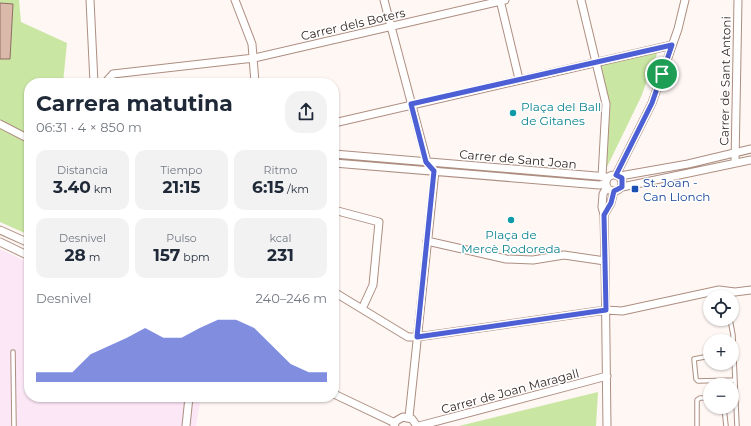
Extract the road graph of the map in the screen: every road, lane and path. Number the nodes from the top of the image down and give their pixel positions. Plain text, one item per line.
1 (90, 0) edge
2 (235, 0) edge
3 (384, 0) edge
4 (502, 0) edge
5 (581, 0) edge
6 (685, 0) edge
7 (738, 0) edge
8 (391, 27) junction
9 (672, 45) junction
10 (254, 58) junction
11 (596, 63) junction
12 (94, 78) edge
13 (109, 78) edge
14 (255, 78) edge
15 (519, 79) junction
16 (411, 104) junction
17 (339, 122) edge
18 (0, 124) edge
19 (24, 136) edge
20 (751, 149) edge
21 (735, 153) junction
22 (339, 154) edge
23 (751, 160) edge
24 (426, 162) junction
25 (339, 163) edge
26 (735, 163) junction
27 (434, 171) junction
28 (618, 176) junction
29 (606, 181) junction
30 (622, 187) junction
31 (614, 191) junction
32 (339, 211) edge
33 (604, 215) junction
34 (0, 230) edge
35 (427, 241) junction
36 (0, 242) edge
37 (24, 242) edge
38 (24, 254) edge
39 (605, 261) junction
40 (751, 290) edge
41 (739, 292) edge
42 (703, 293) edge
43 (339, 295) edge
44 (362, 309) junction
45 (606, 310) junction
46 (417, 337) junction
47 (13, 352) dead end
48 (703, 357) edge
49 (607, 376) junction
50 (703, 382) edge
51 (339, 396) edge
52 (703, 398) edge
53 (188, 402) edge
54 (725, 414) edge
55 (736, 414) edge
56 (409, 417) junction
57 (394, 424) edge
58 (14, 426) edge
59 (186, 426) edge
60 (418, 426) edge
61 (607, 426) edge
62 (697, 426) edge
63 (726, 426) edge
64 (737, 426) edge

1 - 12 street
2 - 10 street
3 - 8 street
4 - 8 street, Carrer dels Boters
4 - 15 street
5 - 11 street
6 - 9 street
7 - 21 street, Carrer de Sant Antoni
8 - 10 street, Carrer dels Boters
8 - 16 street
9 - 11 street
9 - 28 street
10 - 13 street, Carrer dels Boters
10 - 14 street
11 - 15 street
11 - 29 street
15 - 16 street
16 - 17 street
16 - 24 street
18 - 19 street
20 - 21 street
21 - 26 street, Carrer de Sant Antoni
21 - 28 street
22 - 24 street, Carrer de Sant Joan
23 - 26 street
24 - 27 street
24 - 29 street, Carrer de Sant Joan
25 - 27 street, Carrer de Sant Joan
26 - 30 street
27 - 29 street, Carrer de Sant Joan
27 - 35 street
28 - 29 street
28 - 30 street
29 - 31 street
29 - 33 street
30 - 31 street
31 - 33 street
32 - 44 street
33 - 39 street
34 - 37 street
35 - 39 street
35 - 46 street
36 - 38 street
39 - 45 street
40 - 41 street
42 - 45 street
43 - 44 street
44 - 46 street
45 - 46 street
45 - 49 street
46 - 56 street
47 - 58 lane
48 - 50 lane
49 - 60 street, Carrer de Joan Maragall
49 - 61 street
51 - 57 street
52 - 62 lane
53 - 59 street
54 - 63 lane
55 - 64 lane
56 - 57 street
56 - 60 street

